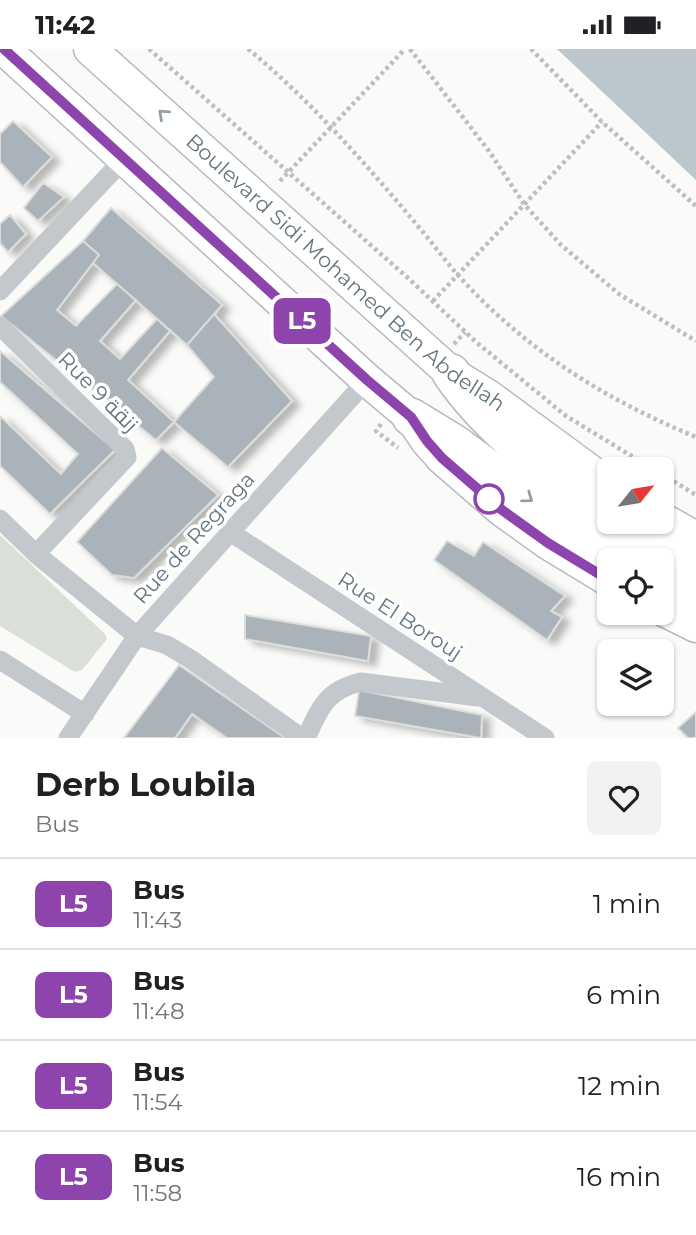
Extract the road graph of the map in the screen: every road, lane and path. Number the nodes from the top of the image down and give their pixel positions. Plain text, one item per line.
1 (4, 49) edge
2 (90, 49) edge
3 (149, 49) edge
4 (248, 49) edge
5 (408, 49) edge
6 (531, 49) edge
7 (602, 122) junction
8 (331, 128) junction
9 (124, 159) junction
10 (288, 172) junction
11 (280, 181) dead end
12 (524, 204) junction
13 (696, 206) edge
14 (458, 275) junction
15 (408, 278) junction
16 (398, 287) dead end
17 (0, 291) edge
18 (433, 302) junction
19 (0, 327) edge
20 (465, 332) junction
21 (696, 341) edge
22 (454, 357) junction
23 (367, 380) junction
24 (411, 417) junction
25 (696, 437) edge
26 (634, 457) edge
27 (597, 476) edge
28 (674, 481) edge
29 (696, 495) edge
30 (597, 505) edge
31 (0, 519) edge
32 (674, 526) edge
33 (230, 531) junction
34 (638, 534) edge
35 (696, 538) edge
36 (603, 548) edge
37 (36, 554) junction
38 (696, 568) edge
39 (597, 573) edge
40 (674, 586) edge
41 (696, 598) edge
42 (674, 615) edge
43 (696, 626) edge
44 (137, 636) junction
45 (0, 660) edge
46 (482, 698) junction
47 (85, 714) junction
48 (68, 738) edge
49 (304, 738) edge
50 (545, 738) edge

1 - 9 main road
22 -> 2 main road, Boulevard Sidi Mohamed Ben Abdellah
3 - 10 path
4 - 8 path
5 - 8 path
5 - 12 path
6 - 7 path
7 - 12 path
7 - 13 path
8 - 10 path
8 - 14 path
9 - 17 street
9 - 23 main road
10 - 11 path
10 - 15 path
12 - 14 path
12 - 21 path
14 - 18 path
14 - 25 path
15 - 16 path
15 - 18 path
18 - 20 path
19 - 37 street, Rue 9 زنقة
20 - 22 path
20 - 26 path
22 - 27 main road, Boulevard Sidi Mohamed Ben Abdellah
22 - 30 highway, Boulevard Sidi Mohamed Ben Abdellah
23 - 24 main road
23 - 33 street, Rue de Regraga
24 -> 36 highway
24 - 39 main road
28 - 29 path
31 - 37 street
32 - 35 main road
33 - 44 street, Rue de Regraga
33 - 46 street, Rue El Borouj
34 - 38 highway
37 - 44 street
40 - 41 highway
42 - 43 main road
44 - 47 street, Rue de Regraga
44 - 49 street
45 - 47 street
46 - 49 street
46 - 50 street, Rue El Borouj
47 - 48 street, Rue de Regraga

